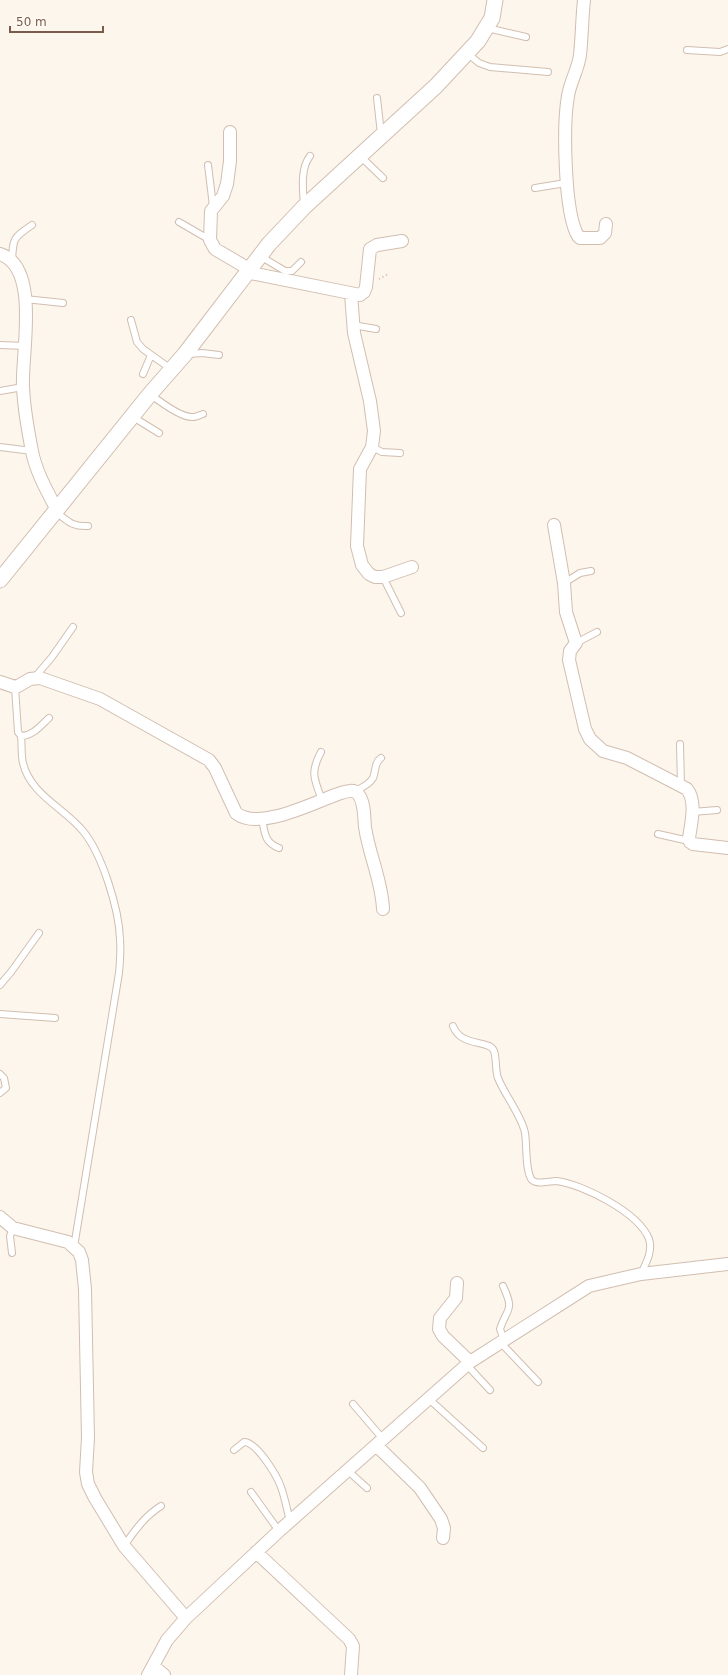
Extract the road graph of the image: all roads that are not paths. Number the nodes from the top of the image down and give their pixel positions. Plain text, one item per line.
1 (495, 0) edge
2 (584, 0) edge
3 (487, 28) junction
4 (526, 37) dead end
5 (728, 49) edge
6 (687, 50) dead end
7 (467, 53) junction
8 (548, 72) dead end
9 (377, 98) dead end
10 (230, 132) dead end
11 (381, 136) junction
12 (310, 156) dead end
13 (360, 156) junction
14 (208, 165) dead end
15 (383, 178) dead end
16 (566, 183) junction
17 (535, 188) dead end
18 (213, 206) junction
19 (304, 207) junction
20 (179, 222) dead end
21 (606, 224) dead end
22 (32, 225) dead end
23 (210, 240) junction
24 (402, 241) dead end
25 (0, 254) edge
26 (260, 256) junction
27 (12, 261) junction
28 (301, 262) dead end
29 (248, 271) junction
30 (351, 294) junction
31 (25, 299) junction
32 (63, 304) dead end
33 (131, 320) dead end
34 (353, 325) junction
35 (376, 329) dead end
36 (0, 345) edge
37 (25, 346) junction
38 (185, 354) junction
39 (151, 355) junction
40 (220, 355) dead end
41 (171, 370) junction
42 (143, 374) dead end
43 (23, 388) junction
44 (0, 391) edge
45 (150, 394) junction
46 (203, 414) dead end
47 (133, 417) junction
48 (159, 433) dead end
49 (0, 447) edge
50 (372, 447) junction
51 (32, 451) junction
52 (400, 453) dead end
53 (56, 511) junction
54 (554, 525) dead end
55 (88, 526) dead end
56 (412, 566) dead end
57 (591, 571) dead end
58 (383, 577) junction
59 (0, 580) edge
60 (564, 583) junction
61 (401, 613) dead end
62 (74, 627) dead end
63 (597, 632) dead end
64 (576, 643) junction
65 (34, 678) junction
66 (0, 682) edge
67 (14, 687) junction
68 (50, 718) dead end
69 (21, 736) junction
70 (680, 744) dead end
71 (321, 752) dead end
72 (381, 758) dead end
73 (681, 785) junction
74 (355, 791) junction
75 (322, 800) junction
76 (717, 810) dead end
77 (692, 812) junction
78 (262, 819) junction
79 (658, 834) dead end
80 (689, 840) junction
81 (278, 848) dead end
82 (728, 848) edge
83 (383, 909) dead end
84 (39, 933) dead end
85 (0, 985) edge
86 (0, 1014) edge
87 (55, 1018) dead end
88 (453, 1026) dead end
89 (0, 1074) edge
90 (0, 1093) edge
91 (0, 1217) edge
92 (13, 1228) junction
93 (74, 1247) junction
94 (12, 1253) dead end
95 (728, 1264) edge
96 (640, 1274) junction
97 (457, 1283) dead end
98 (503, 1286) dead end
99 (502, 1341) junction
100 (468, 1363) junction
101 (538, 1382) dead end
102 (490, 1390) dead end
103 (429, 1399) junction
104 (353, 1404) dead end
105 (379, 1442) junction
106 (483, 1448) dead end
107 (234, 1450) dead end
108 (347, 1470) junction
109 (367, 1488) dead end
110 (251, 1492) dead end
111 (161, 1506) dead end
112 (290, 1521) junction
113 (279, 1531) junction
114 (444, 1538) dead end
115 (124, 1546) junction
116 (256, 1552) junction
117 (186, 1618) junction
118 (150, 1670) edge
119 (164, 1675) edge
120 (352, 1675) edge

1 - 3 street
2 - 16 street
3 - 4 lane
3 - 7 street
5 - 6 lane
7 - 8 lane
7 - 11 street
9 - 11 lane
10 - 18 street
11 - 13 street
12 - 19 lane
13 - 15 lane
13 - 19 street
14 - 18 lane
16 - 17 lane
16 - 21 street
18 - 23 street
19 - 26 street
20 - 23 lane
22 - 27 lane
23 - 29 street
24 - 30 street
25 - 27 street
26 - 28 lane
26 - 29 street
27 - 31 street
29 - 30 street
29 - 38 street
30 - 34 street
31 - 32 lane
31 - 37 street
33 - 39 lane
34 - 35 lane
34 - 50 street
36 - 37 lane
37 - 43 street
38 - 40 lane
38 - 41 street
39 - 41 lane
39 - 42 lane
41 - 45 street
43 - 44 lane
43 - 51 street
45 - 46 lane
45 - 47 street
47 - 48 lane
47 - 53 street
49 - 51 lane
50 - 52 lane
50 - 58 street
51 - 53 street
53 - 55 lane
53 - 59 street
54 - 60 street
56 - 58 street
57 - 60 lane
58 - 61 lane
60 - 64 street
62 - 65 lane
63 - 64 lane
64 - 73 street
65 - 67 street
65 - 78 street
66 - 67 street
67 - 69 lane
68 - 69 lane
69 - 93 lane
70 - 73 lane
71 - 75 lane
72 - 74 lane
73 - 77 street
74 - 75 street
74 - 83 street
75 - 78 street
76 - 77 lane
77 - 80 street
78 - 81 lane
79 - 80 lane
80 - 82 street
84 - 85 lane
86 - 87 lane
88 - 96 lane
89 - 90 lane
91 - 92 street
92 - 93 street
92 - 94 lane
93 - 115 street
95 - 96 street
96 - 99 street
97 - 100 street
98 - 99 lane
99 - 100 street
99 - 101 lane
100 - 102 lane
100 - 103 street
103 - 105 street
103 - 106 lane
104 - 105 lane
105 - 108 street
105 - 114 street
107 - 112 lane
108 - 109 lane
108 - 112 street
110 - 113 lane
111 - 115 lane
112 - 113 street
113 - 116 street
115 - 117 street
116 - 117 street
116 - 120 street
117 - 118 street
118 - 119 street

